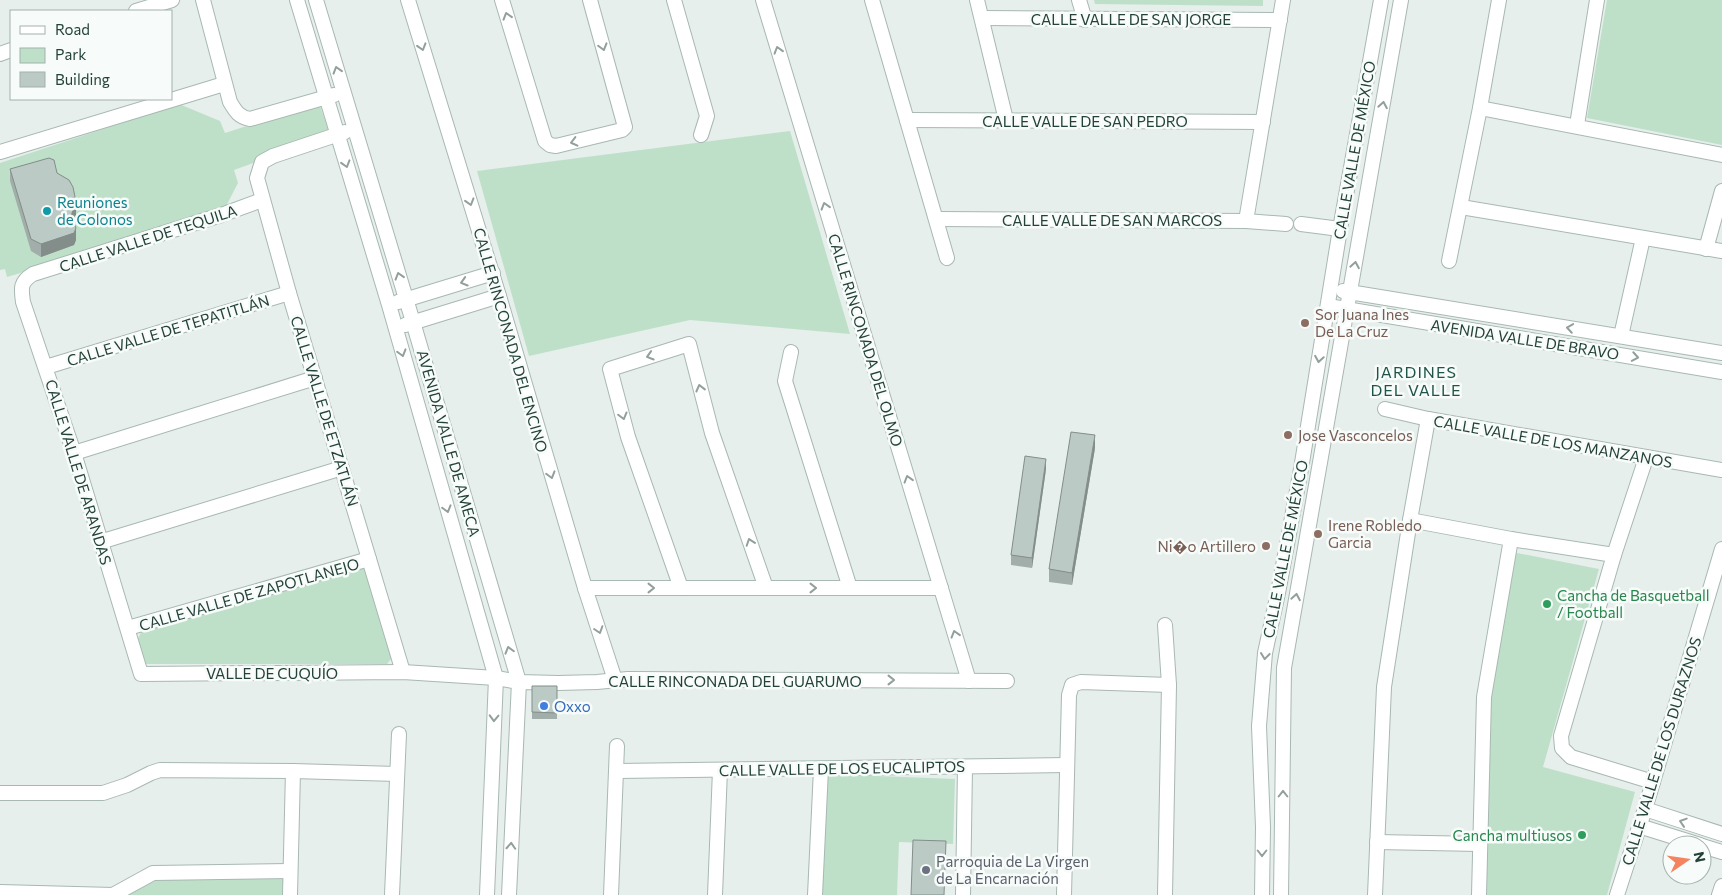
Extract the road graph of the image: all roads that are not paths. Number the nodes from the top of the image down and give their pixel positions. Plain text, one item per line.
1 (172, 0) edge
2 (203, 0) edge
3 (296, 0) edge
4 (316, 0) edge
5 (408, 0) edge
6 (502, 0) edge
7 (590, 0) edge
8 (674, 0) edge
9 (763, 0) edge
10 (872, 0) edge
11 (977, 0) edge
12 (1079, 0) edge
13 (1283, 0) edge
14 (1380, 0) edge
15 (1401, 0) edge
16 (1499, 0) edge
17 (1597, 0) edge
18 (139, 10) edge
19 (983, 18) junction
20 (1085, 20) junction
21 (1280, 20) junction
22 (224, 84) junction
23 (344, 93) junction
24 (326, 97) junction
25 (171, 100) edge
26 (172, 100) edge
27 (1480, 108) junction
28 (907, 120) junction
29 (1006, 120) junction
30 (1262, 122) junction
31 (1577, 125) junction
32 (355, 129) junction
33 (337, 135) junction
34 (701, 135) dead end
35 (0, 152) edge
36 (1722, 155) edge
37 (1722, 191) edge
38 (262, 200) junction
39 (1461, 207) junction
40 (936, 219) junction
41 (1246, 221) junction
42 (1286, 224) dead end
43 (1301, 224) dead end
44 (1340, 229) junction
45 (1643, 238) junction
46 (1706, 249) junction
47 (1722, 251) edge
48 (947, 258) dead end
49 (1448, 261) dead end
50 (492, 273) junction
51 (33, 274) joint
52 (1330, 290) junction
53 (1351, 292) junction
54 (289, 293) junction
55 (499, 296) junction
56 (406, 300) junction
57 (389, 305) junction
58 (1328, 306) junction
59 (1348, 310) junction
60 (413, 322) junction
61 (395, 328) junction
62 (1621, 336) junction
63 (791, 352) dead end
64 (1722, 352) edge
65 (46, 367) junction
66 (1722, 372) edge
67 (315, 378) junction
68 (1385, 409) dead end
69 (1428, 419) junction
70 (74, 453) junction
71 (1646, 458) junction
72 (342, 468) junction
73 (1722, 470) edge
74 (1410, 520) junction
75 (1511, 539) junction
76 (100, 542) junction
77 (1722, 549) edge
78 (1614, 555) junction
79 (369, 559) junction
80 (585, 588) junction
81 (681, 588) junction
82 (766, 588) junction
83 (850, 588) junction
84 (941, 588) junction
85 (1165, 625) dead end
86 (128, 628) junction
87 (403, 672) junction
88 (141, 674) joint
89 (496, 678) junction
90 (615, 680) junction
91 (969, 681) junction
92 (1007, 681) dead end
93 (519, 682) junction
94 (1168, 685) junction
95 (399, 734) dead end
96 (617, 746) dead end
97 (1067, 765) junction
98 (966, 767) junction
99 (821, 768) junction
100 (720, 770) junction
101 (293, 771) junction
102 (617, 772) junction
103 (398, 774) junction
104 (1652, 782) junction
105 (0, 792) edge
106 (1645, 810) junction
107 (1639, 826) junction
108 (1263, 827) junction
109 (1282, 828) junction
110 (1722, 834) edge
111 (1668, 835) edge
112 (1377, 842) junction
113 (1480, 844) junction
114 (290, 871) junction
115 (1722, 886) edge
116 (0, 892) edge
117 (290, 895) edge
118 (392, 895) edge
119 (487, 895) edge
120 (509, 895) edge
121 (610, 895) edge
122 (714, 895) edge
123 (815, 895) edge
124 (963, 895) edge
125 (1064, 895) edge
126 (1165, 895) edge
127 (1262, 895) edge
128 (1281, 895) edge
129 (1375, 895) edge
130 (1479, 895) edge
131 (1617, 895) edge
132 (1719, 895) edge

1 - 18 street
2 - 22 street
3 - 24 street, AVENIDA VALLE DE AMECA
23 -> 4 street, AVENIDA VALLE DE AMECA
5 -> 50 street, CALLE RINCONADA DEL ENCINO
7 -> 6 street
8 - 34 street
84 -> 9 street, CALLE RINCONADA DEL OLMO
10 - 28 street
11 - 19 street
12 - 20 street
13 - 21 street
14 - 44 street, CALLE VALLE DE MÉXICO
53 -> 15 street, CALLE VALLE DE MÉXICO
16 - 27 street
17 - 31 street
19 - 20 street, CALLE VALLE DE SAN JORGE
19 - 29 street
20 - 21 street, CALLE VALLE DE SAN JORGE
21 - 30 street
22 - 24 street
22 - 26 street
23 - 24 street
23 - 32 street, AVENIDA VALLE DE AMECA
24 - 33 street, AVENIDA VALLE DE AMECA
25 - 35 street
27 - 31 street
27 - 39 street
28 - 29 street, CALLE VALLE DE SAN PEDRO
28 - 40 street
29 - 30 street, CALLE VALLE DE SAN PEDRO
30 - 41 street
31 - 36 street
32 - 33 street
56 -> 32 street, AVENIDA VALLE DE AMECA
33 - 38 street, CALLE VALLE DE ETZATLÁN
33 -> 57 street, AVENIDA VALLE DE AMECA
37 - 46 street
38 - 51 street, CALLE VALLE DE TEQUILA
38 - 54 street, CALLE VALLE DE ETZATLÁN
39 - 45 street
39 - 49 street
40 - 41 street, CALLE VALLE DE SAN MARCOS
40 - 48 street
41 - 42 street, CALLE VALLE DE SAN MARCOS
43 - 44 street
44 - 52 street, CALLE VALLE DE MÉXICO
45 - 46 street
45 - 62 street
46 - 47 street
50 - 55 street, CALLE RINCONADA DEL ENCINO
50 -> 56 street
51 - 65 street, CALLE VALLE DE ARANDAS
52 - 53 street, AVENIDA VALLE DE BRAVO
52 - 58 street, CALLE VALLE DE MÉXICO
53 - 59 street, CALLE VALLE DE MÉXICO
62 -> 53 street, AVENIDA VALLE DE BRAVO
54 - 65 street, CALLE VALLE DE TEPATITLÁN
54 - 67 street, CALLE VALLE DE ETZATLÁN
55 - 60 street
55 -> 80 street, CALLE RINCONADA DEL ENCINO
56 - 57 street
56 - 60 street, AVENIDA VALLE DE AMECA
57 - 61 street, AVENIDA VALLE DE AMECA
58 - 59 street, AVENIDA VALLE DE BRAVO
58 -> 108 street, CALLE VALLE DE MÉXICO
59 -> 66 street, AVENIDA VALLE DE BRAVO
109 -> 59 street, CALLE VALLE DE MÉXICO
60 - 61 street
93 -> 60 street, AVENIDA VALLE DE AMECA
61 -> 89 street, AVENIDA VALLE DE AMECA
62 - 64 street, AVENIDA VALLE DE BRAVO
63 - 83 street
65 - 70 street, CALLE VALLE DE ARANDAS
67 - 70 street
67 - 72 street, CALLE VALLE DE ETZATLÁN
68 - 69 street, CALLE VALLE DE LOS MANZANOS
69 - 71 street, CALLE VALLE DE LOS MANZANOS
69 - 74 street
70 - 76 street, CALLE VALLE DE ARANDAS
71 - 73 street, CALLE VALLE DE LOS MANZANOS
71 - 78 street
72 - 76 street
72 - 79 street, CALLE VALLE DE ETZATLÁN
74 - 75 street
74 - 112 street
75 - 78 street
75 - 113 street
76 - 86 street, CALLE VALLE DE ARANDAS
77 - 104 street, CALLE VALLE DE LOS DURAZNOS
78 - 104 street
79 - 86 street, CALLE VALLE DE ZAPOTLANEJO
79 - 87 street, CALLE VALLE DE ETZATLÁN
80 -> 81 street
80 -> 90 street, CALLE RINCONADA DEL ENCINO
81 - 82 street
82 -> 81 street
82 -> 83 street
83 - 84 street
91 -> 84 street, CALLE RINCONADA DEL OLMO
85 - 94 street
86 - 88 street, CALLE VALLE DE ARANDAS
87 - 88 street, VALLE DE CUQUÍO
87 - 89 street, CALLE RINCONADA DEL GUARUMO
89 - 93 street, CALLE RINCONADA DEL GUARUMO
89 -> 119 street, AVENIDA VALLE DE AMECA
90 -> 91 street, CALLE RINCONADA DEL GUARUMO
90 - 93 street, CALLE RINCONADA DEL GUARUMO
91 - 92 street, CALLE RINCONADA DEL GUARUMO
120 -> 93 street, AVENIDA VALLE DE AMECA
94 - 97 street
94 - 126 street
95 - 103 street
96 - 102 street
97 - 98 street, CALLE VALLE DE LOS EUCALIPTOS
97 - 125 street
98 - 99 street, CALLE VALLE DE LOS EUCALIPTOS
98 - 124 street
99 - 100 street, CALLE VALLE DE LOS EUCALIPTOS
99 - 123 street
100 - 102 street, CALLE VALLE DE LOS EUCALIPTOS
100 - 122 street
101 - 103 street
101 - 105 street
101 - 114 street
102 - 121 street
103 - 118 street
104 - 106 street, CALLE VALLE DE LOS DURAZNOS
106 - 107 street, CALLE VALLE DE LOS DURAZNOS
110 -> 106 street
107 - 111 street
107 - 131 street, CALLE VALLE DE LOS DURAZNOS
108 - 109 street
108 -> 127 street, CALLE VALLE DE MÉXICO
109 - 128 street, CALLE VALLE DE MÉXICO
112 - 113 street
112 - 129 street
113 - 130 street
114 - 116 street
114 - 117 street
115 - 132 street

